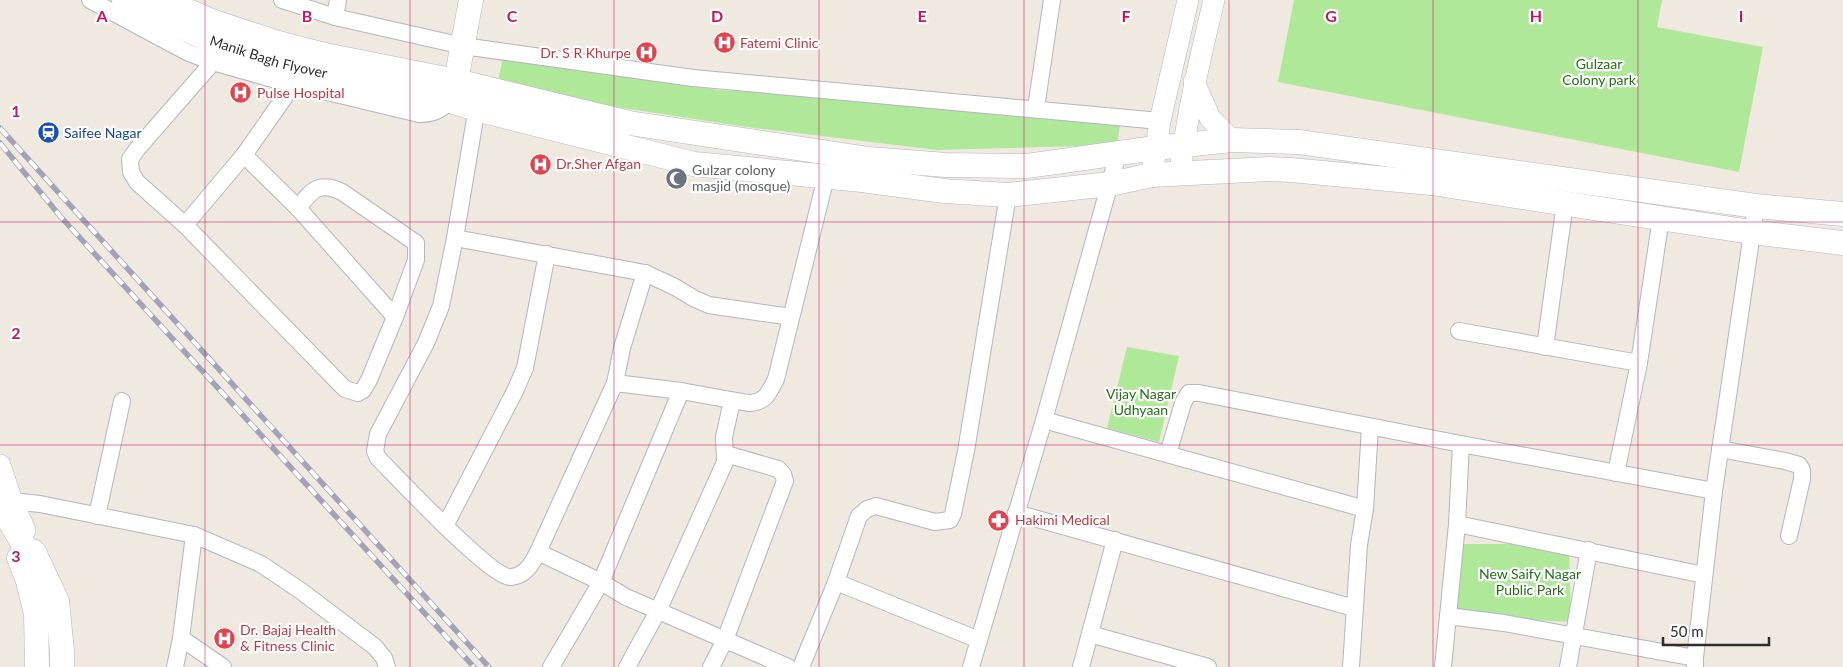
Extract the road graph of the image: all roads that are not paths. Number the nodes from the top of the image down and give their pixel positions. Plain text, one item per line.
1 (90, 0) edge
2 (124, 0) edge
3 (162, 0) edge
4 (282, 0) edge
5 (338, 0) edge
6 (471, 0) edge
7 (1052, 0) edge
8 (1188, 0) edge
9 (1214, 0) edge
10 (335, 17) junction
11 (463, 46) junction
12 (213, 62) junction
13 (400, 80) junction
14 (1194, 82) junction
15 (293, 85) junction
16 (454, 91) junction
17 (479, 98) junction
18 (1036, 108) junction
19 (1160, 121) junction
20 (1232, 140) junction
21 (1183, 145) junction
22 (1155, 148) junction
23 (1118, 154) junction
24 (244, 155) junction
25 (1180, 173) junction
26 (1152, 175) junction
27 (826, 177) junction
28 (1110, 184) junction
29 (1008, 195) junction
30 (1565, 203) junction
31 (1756, 206) junction
32 (298, 208) junction
33 (1843, 214) edge
34 (1661, 218) junction
35 (185, 225) junction
36 (1751, 232) junction
37 (455, 238) junction
38 (1843, 243) edge
39 (547, 254) junction
40 (644, 273) junction
41 (395, 317) junction
42 (792, 317) junction
43 (1459, 331) dead end
44 (1545, 347) junction
45 (1639, 363) junction
46 (615, 383) junction
47 (681, 390) junction
48 (122, 401) dead end
49 (732, 401) junction
50 (1044, 420) junction
51 (1370, 427) junction
52 (1461, 444) junction
53 (1720, 449) junction
54 (726, 454) junction
55 (1168, 454) junction
56 (0, 465) edge
57 (1616, 473) junction
58 (1714, 491) junction
59 (6, 502) edge
60 (1365, 509) junction
61 (1016, 513) junction
62 (97, 516) junction
63 (0, 523) edge
64 (1457, 524) junction
65 (445, 526) junction
66 (194, 534) junction
67 (1789, 536) dead end
68 (1115, 540) junction
69 (25, 550) junction
70 (1588, 550) junction
71 (538, 552) junction
72 (1704, 575) junction
73 (601, 582) junction
74 (836, 582) junction
75 (1354, 608) junction
76 (658, 610) junction
77 (1448, 616) junction
78 (1090, 634) junction
79 (1573, 637) junction
80 (181, 638) junction
81 (725, 640) junction
82 (979, 640) junction
83 (1695, 663) edge
84 (37, 667) edge
85 (62, 667) edge
86 (175, 667) edge
87 (223, 667) edge
88 (387, 667) edge
89 (551, 667) edge
90 (627, 667) edge
91 (711, 667) edge
92 (788, 667) edge
93 (801, 667) edge
94 (971, 667) edge
95 (1081, 667) edge
96 (1208, 667) edge
97 (1351, 667) edge
98 (1443, 667) edge
99 (1568, 667) edge

1 - 12 street
2 - 13 main road, Manik Bagh Flyover
3 - 13 main road, Manik Bagh Flyover
4 - 10 street
5 - 10 street
6 - 11 main road
7 - 18 street
8 - 19 street
9 - 14 street
10 - 11 street
11 - 16 main road
11 - 18 street
12 - 15 street
12 - 35 street
13 - 16 main road, Manik Bagh Flyover
14 - 20 street
14 - 21 street
15 - 16 street
15 - 24 street
16 - 17 main road, Manik Bagh Flyover
17 - 23 main road
17 - 27 main road
17 - 37 street
18 - 19 street
19 - 22 street
20 - 21 main road
20 - 31 main road
21 - 22 main road
21 - 25 street
22 - 23 main road
22 - 26 street
23 - 28 street
24 - 32 street
24 - 35 street
25 - 26 main road
25 - 30 main road
26 - 28 main road
27 - 29 main road
27 - 42 street
28 - 29 main road
28 - 50 street
29 - 74 street
30 - 34 main road
30 - 44 street
31 - 33 main road
31 - 36 street
32 - 41 street
32 - 41 street
34 - 36 main road
34 - 45 street
35 - 41 street
36 - 38 main road
36 - 53 street
37 - 39 street
37 - 65 street
39 - 40 street
39 - 65 street
40 - 42 street
40 - 46 street
42 - 49 street
43 - 44 street
44 - 45 street
45 - 57 street
46 - 47 street
46 - 71 street
47 - 49 street
47 - 73 street
48 - 62 street
49 - 54 street
50 - 55 street
50 - 61 street
51 - 52 street
51 - 55 street
51 - 60 street
52 - 57 street
52 - 64 street
53 - 58 street
53 - 67 street
54 - 76 street
54 - 81 street
55 - 60 street
56 - 59 street
57 - 58 street
58 - 72 street
59 - 62 street
59 - 69 main road
60 - 75 street
61 - 68 street
61 - 82 street
62 - 66 street
63 - 69 street
64 - 70 street
64 - 77 street
65 - 71 street
66 - 80 street
66 - 88 street
68 - 75 street
68 - 78 street
69 - 84 main road
69 - 85 main road
70 - 72 street
70 - 79 street
71 - 73 street
72 - 83 street
73 - 76 street
73 - 89 street
74 - 82 street
74 - 93 street
75 - 97 street
76 - 81 street
76 - 90 street
77 - 79 street
77 - 98 street
78 - 95 street
78 - 96 street
79 - 83 street
79 - 99 street
80 - 86 street
80 - 87 street
81 - 91 street
81 - 92 street
82 - 94 street

